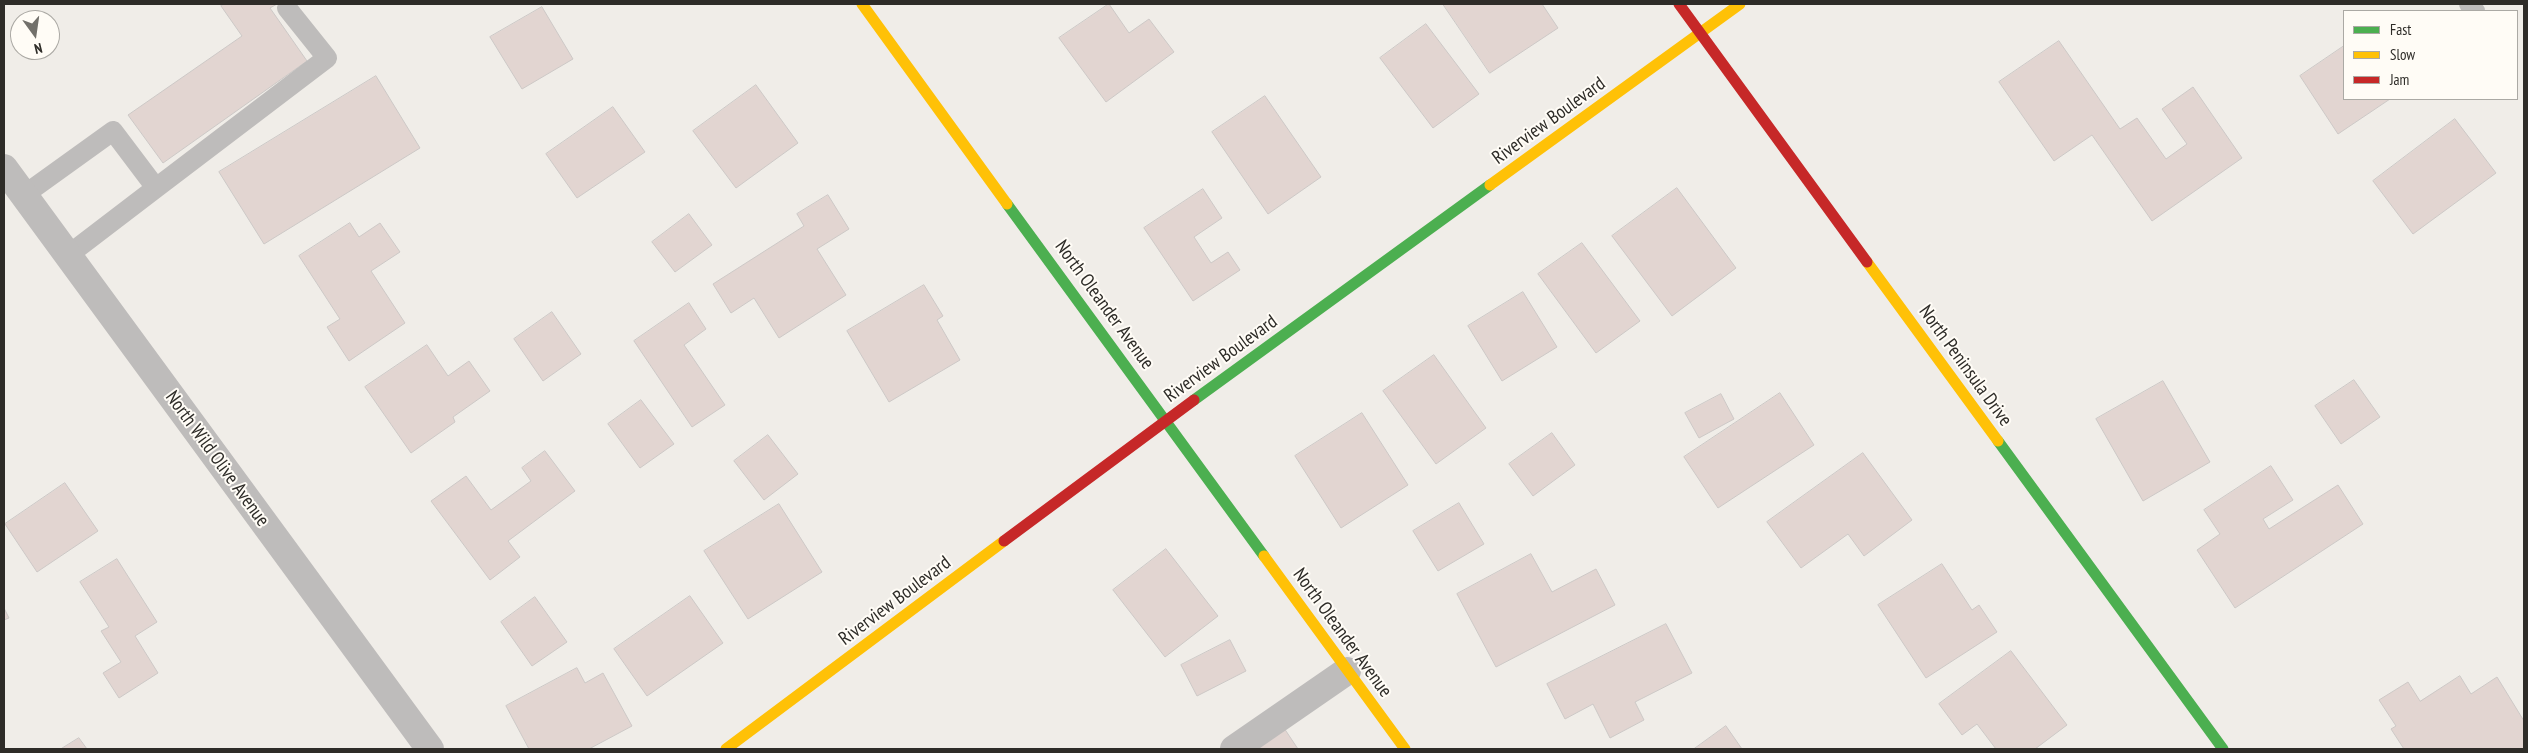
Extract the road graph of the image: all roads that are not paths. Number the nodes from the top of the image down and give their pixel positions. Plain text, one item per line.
1 (862, 4) edge
2 (1679, 4) edge
3 (1740, 4) edge
4 (287, 8) dead end
5 (1700, 33) junction
6 (4, 168) edge
7 (156, 188) junction
8 (24, 195) junction
9 (67, 256) junction
10 (1166, 420) junction
11 (1346, 671) junction
12 (430, 749) edge
13 (726, 749) edge
14 (1234, 749) edge
15 (1405, 749) edge
16 (2223, 749) edge

1 - 10 street, North Oleander Avenue
2 - 5 street, North Peninsula Drive
3 - 5 street, Riverview Boulevard
4 - 7 lane
5 - 10 street, Riverview Boulevard
5 - 16 street, North Peninsula Drive
6 - 8 street, North Wild Olive Avenue
7 - 8 lane
7 - 9 lane
8 - 9 street, North Wild Olive Avenue
9 - 12 street, North Wild Olive Avenue
10 - 11 street, North Oleander Avenue
10 - 13 street, Riverview Boulevard
11 - 14 street
11 - 15 street, North Oleander Avenue

